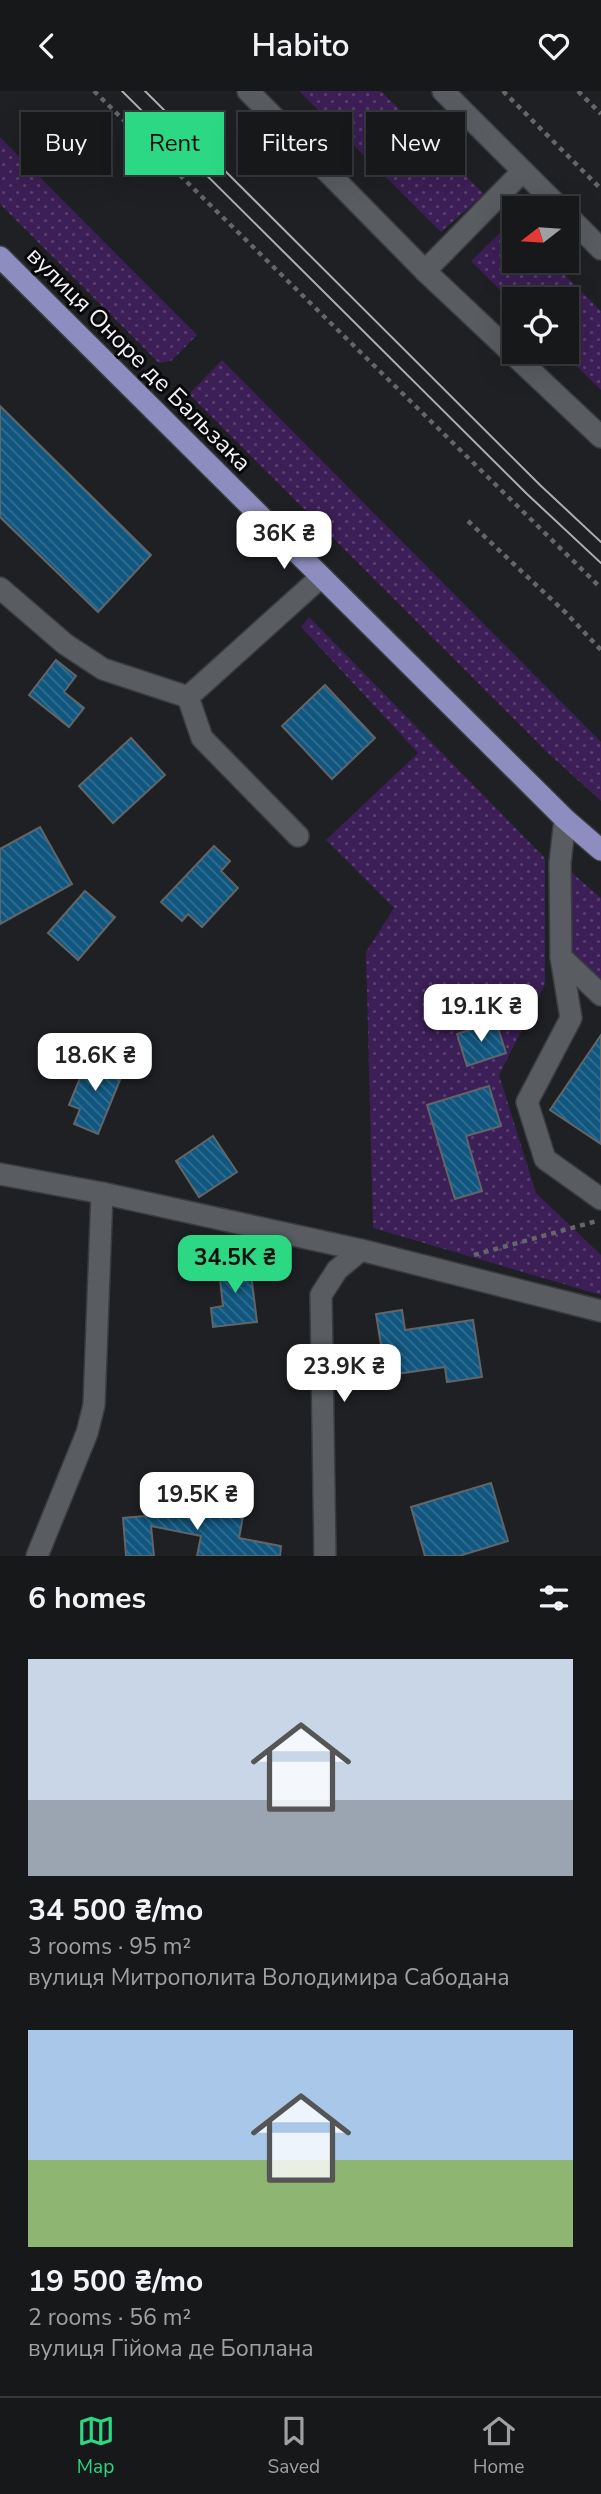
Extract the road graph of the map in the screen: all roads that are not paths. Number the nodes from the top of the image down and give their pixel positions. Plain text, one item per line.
1 (248, 91) edge
2 (454, 95) edge
3 (523, 171) junction
4 (548, 196) edge
5 (579, 227) edge
6 (601, 249) edge
7 (0, 257) edge
8 (425, 271) junction
9 (601, 437) edge
10 (321, 577) junction
11 (0, 588) edge
12 (188, 697) junction
13 (565, 819) junction
14 (298, 836) dead end
15 (601, 851) edge
16 (561, 957) junction
17 (601, 995) edge
18 (0, 1174) edge
19 (102, 1193) junction
20 (601, 1199) edge
21 (361, 1250) junction
22 (601, 1311) edge
23 (37, 1556) edge
24 (325, 1556) edge

1 - 8 street
2 - 3 street
3 - 4 street
3 - 8 street
5 - 6 street
7 - 10 main road, вулиця Оноре де Бальзака
8 - 9 street
10 - 12 street
10 - 13 main road, вулиця Оноре де Бальзака
11 - 12 street
12 - 14 street
13 - 15 main road, вулиця Оноре де Бальзака
13 - 16 street
16 - 17 street
16 - 20 street
18 - 19 street
19 - 21 street
19 - 23 street
21 - 22 street
21 - 24 street

